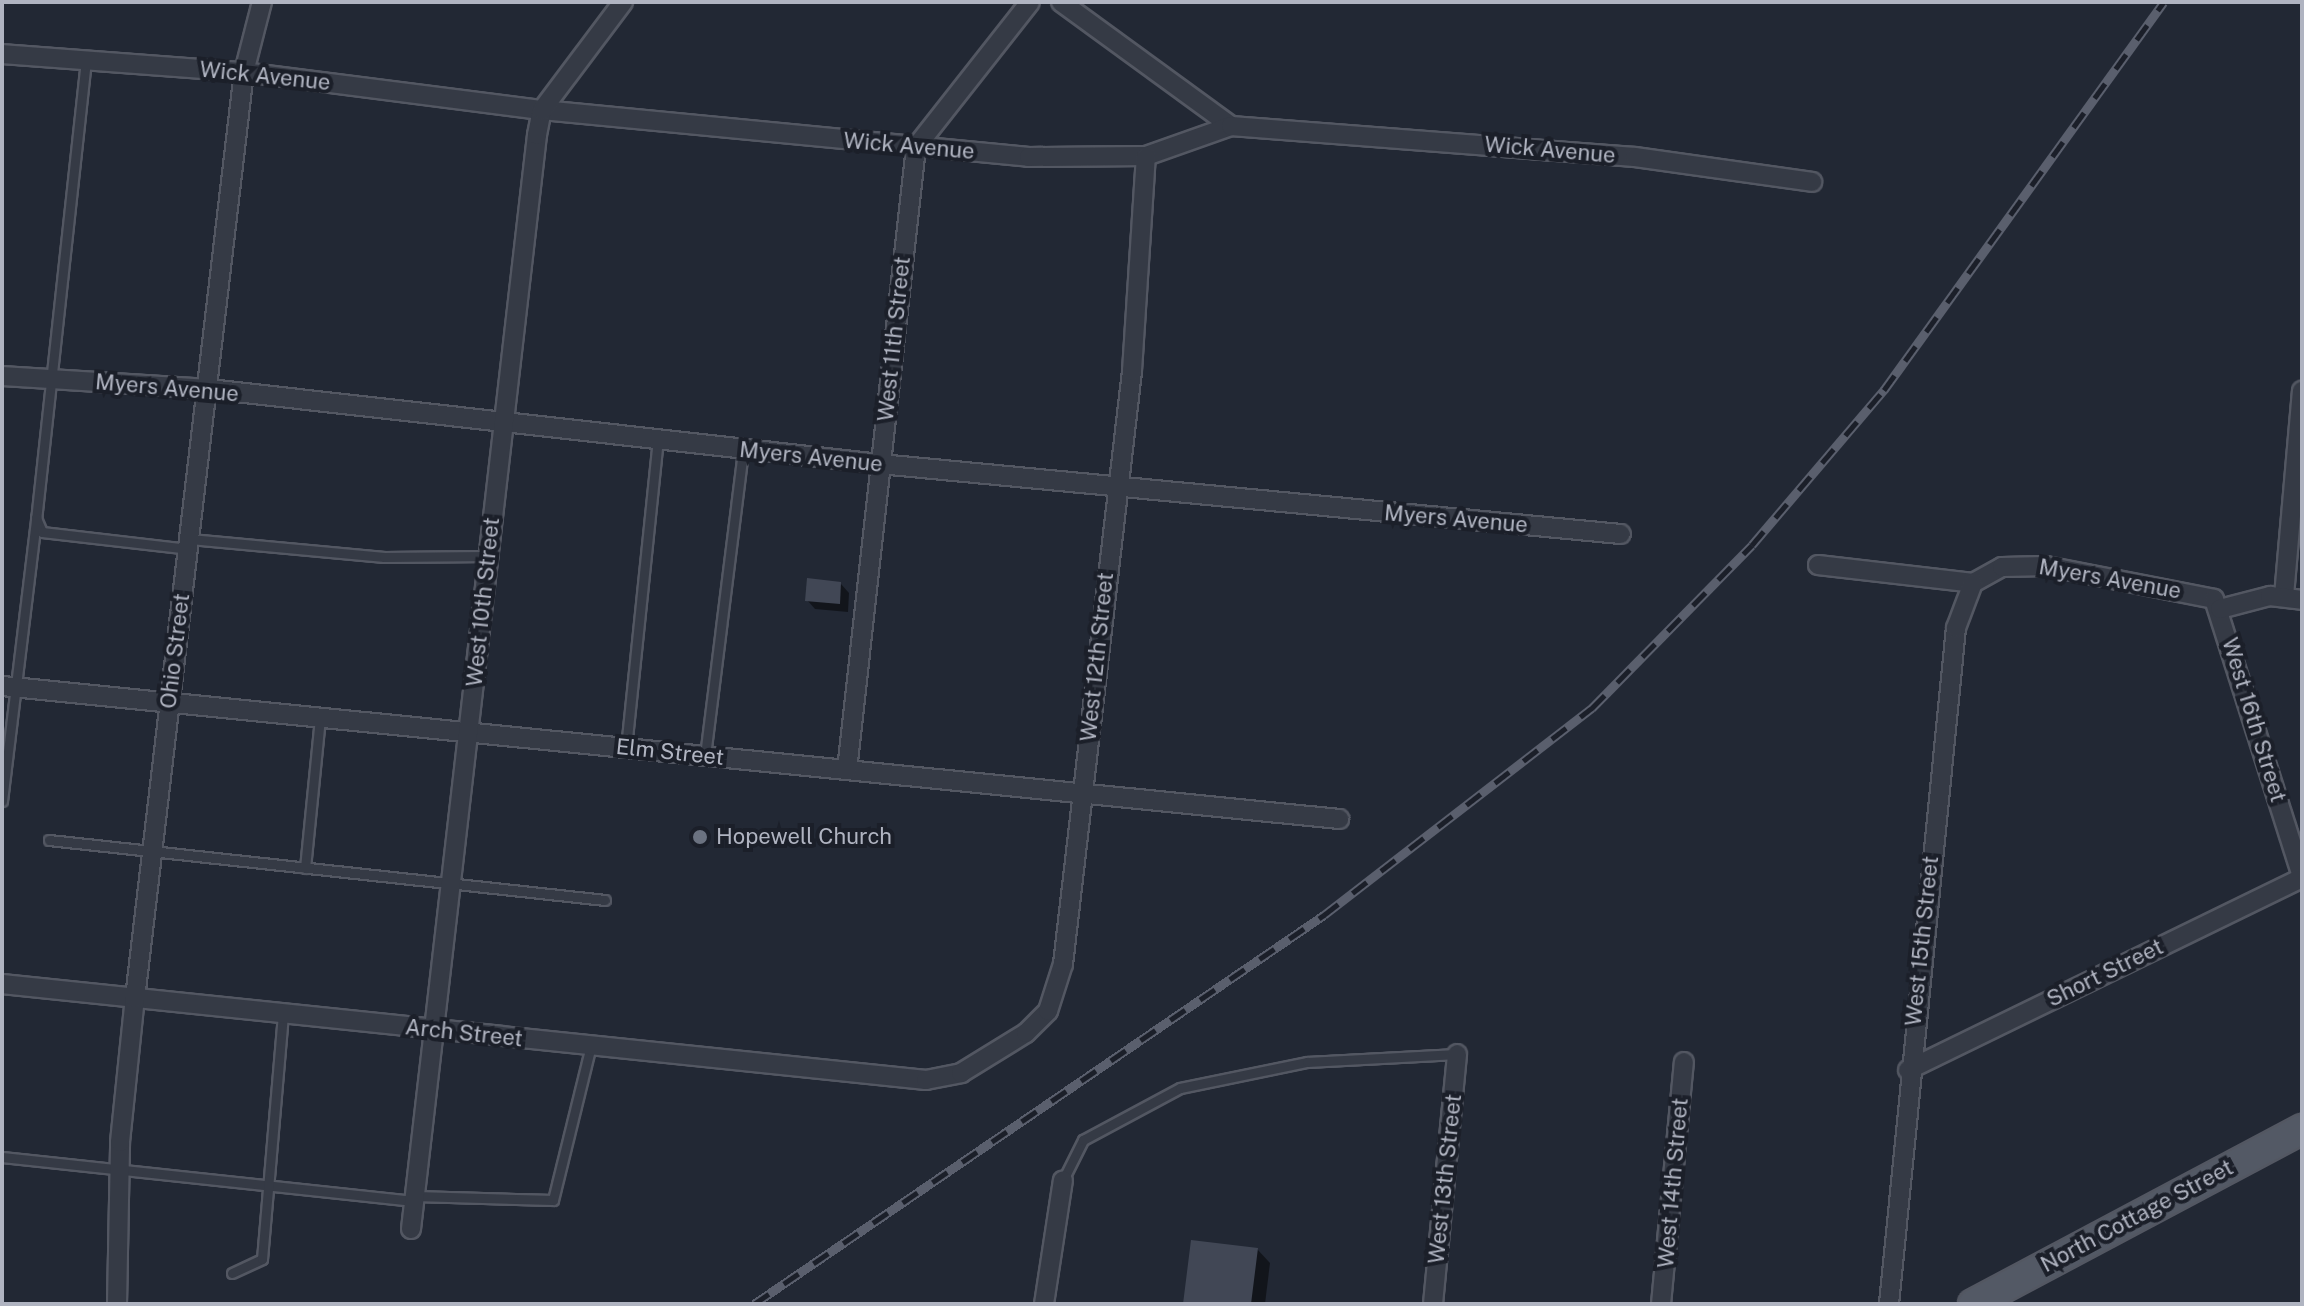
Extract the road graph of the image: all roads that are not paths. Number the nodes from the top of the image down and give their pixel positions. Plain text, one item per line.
1 (262, 2) edge
2 (623, 2) edge
3 (1030, 2) edge
4 (1061, 2) edge
5 (2, 54) edge
6 (86, 60) junction
7 (244, 72) junction
8 (542, 110) junction
9 (1231, 126) junction
10 (916, 147) junction
11 (1146, 156) junction
12 (1812, 182) dead end
13 (2, 376) edge
14 (48, 379) junction
15 (209, 389) junction
16 (2302, 391) edge
17 (503, 423) junction
18 (658, 440) junction
19 (743, 449) junction
20 (880, 464) junction
21 (1117, 484) junction
22 (36, 518) junction
23 (1621, 534) dead end
24 (189, 544) junction
25 (488, 556) junction
26 (1818, 565) dead end
27 (1973, 583) junction
28 (2293, 598) edge
29 (2220, 609) junction
30 (9, 687) edge
31 (168, 702) junction
32 (320, 717) junction
33 (469, 733) junction
34 (626, 748) junction
35 (705, 756) junction
36 (847, 770) junction
37 (1082, 794) junction
38 (2, 801) edge
39 (1339, 819) dead end
40 (49, 840) dead end
41 (153, 852) junction
42 (305, 868) junction
43 (2302, 877) edge
44 (453, 883) junction
45 (605, 900) dead end
46 (2, 984) edge
47 (135, 998) junction
48 (283, 1014) junction
49 (437, 1031) junction
50 (591, 1045) junction
51 (1457, 1054) joint
52 (1684, 1062) dead end
53 (1908, 1070) junction
54 (926, 1080) joint
55 (2302, 1129) edge
56 (2, 1157) edge
57 (119, 1173) junction
58 (1063, 1180) joint
59 (269, 1187) junction
60 (415, 1198) junction
61 (411, 1229) dead end
62 (232, 1273) dead end
63 (2004, 1296) edge
64 (117, 1304) edge
65 (1044, 1304) edge
66 (1433, 1304) edge
67 (1661, 1304) edge
68 (1889, 1304) edge
69 (1973, 1304) edge

1 - 7 street, Ohio Street
2 - 8 street, West 10th Street
3 - 10 street
4 - 9 street
5 - 6 street, Wick Avenue
6 - 7 street, Wick Avenue
6 - 14 lane
7 - 8 street, Wick Avenue
7 - 15 street, Ohio Street
8 - 10 street, Wick Avenue
8 - 17 street, West 10th Street
9 - 11 street, Wick Avenue
9 - 12 street, Wick Avenue
10 - 11 street, Wick Avenue
10 - 20 street, West 11th Street
11 - 21 street, West 12th Street
13 - 14 street, Myers Avenue
14 - 15 street, Myers Avenue
14 - 22 lane
15 - 17 street, Myers Avenue
15 - 24 street, Ohio Street
16 - 28 street
17 - 18 street, Myers Avenue
17 - 25 street, West 10th Street
18 - 19 street, Myers Avenue
18 - 34 lane
19 - 20 street, Myers Avenue
19 - 35 lane
20 - 21 street, Myers Avenue
20 - 36 street, West 11th Street
21 - 23 street, Myers Avenue
21 - 37 street, West 12th Street
22 - 24 lane
22 - 30 lane
24 - 25 lane
24 - 31 street, Ohio Street
25 - 33 street, West 10th Street
26 - 27 street
27 - 29 street, Myers Avenue
27 - 53 street, West 15th Street
28 - 29 street
29 - 43 street, West 16th Street
30 - 31 street, Elm Street
30 - 38 lane
31 - 32 street, Elm Street
31 - 41 street, Ohio Street
32 - 33 street, Elm Street
32 - 42 lane
33 - 34 street, Elm Street
33 - 44 street, West 10th Street
34 - 35 street, Elm Street
35 - 36 street, Elm Street
36 - 37 street, Elm Street
37 - 39 street, Elm Street
37 - 54 street, West 12th Street
40 - 41 lane
41 - 42 lane
41 - 47 street, Ohio Street
42 - 44 lane
43 - 53 street, Short Street
44 - 45 lane
44 - 49 street, West 10th Street
46 - 47 street, Arch Street
47 - 48 street, Arch Street
47 - 57 street, Ohio Street
48 - 49 street, Arch Street
48 - 59 lane
49 - 50 street, Arch Street
49 - 60 street, West 10th Street
50 - 54 street, Arch Street
50 - 60 lane
51 - 58 lane
51 - 66 street, West 13th Street
52 - 67 street, West 14th Street
53 - 68 street, West 15th Street
55 - 63 main road, North Cottage Street
56 - 57 lane
57 - 59 lane
57 - 64 street, Ohio Street
58 - 65 street
59 - 60 lane
59 - 62 lane
60 - 61 street, West 10th Street
63 - 69 main road, North Cottage Street

